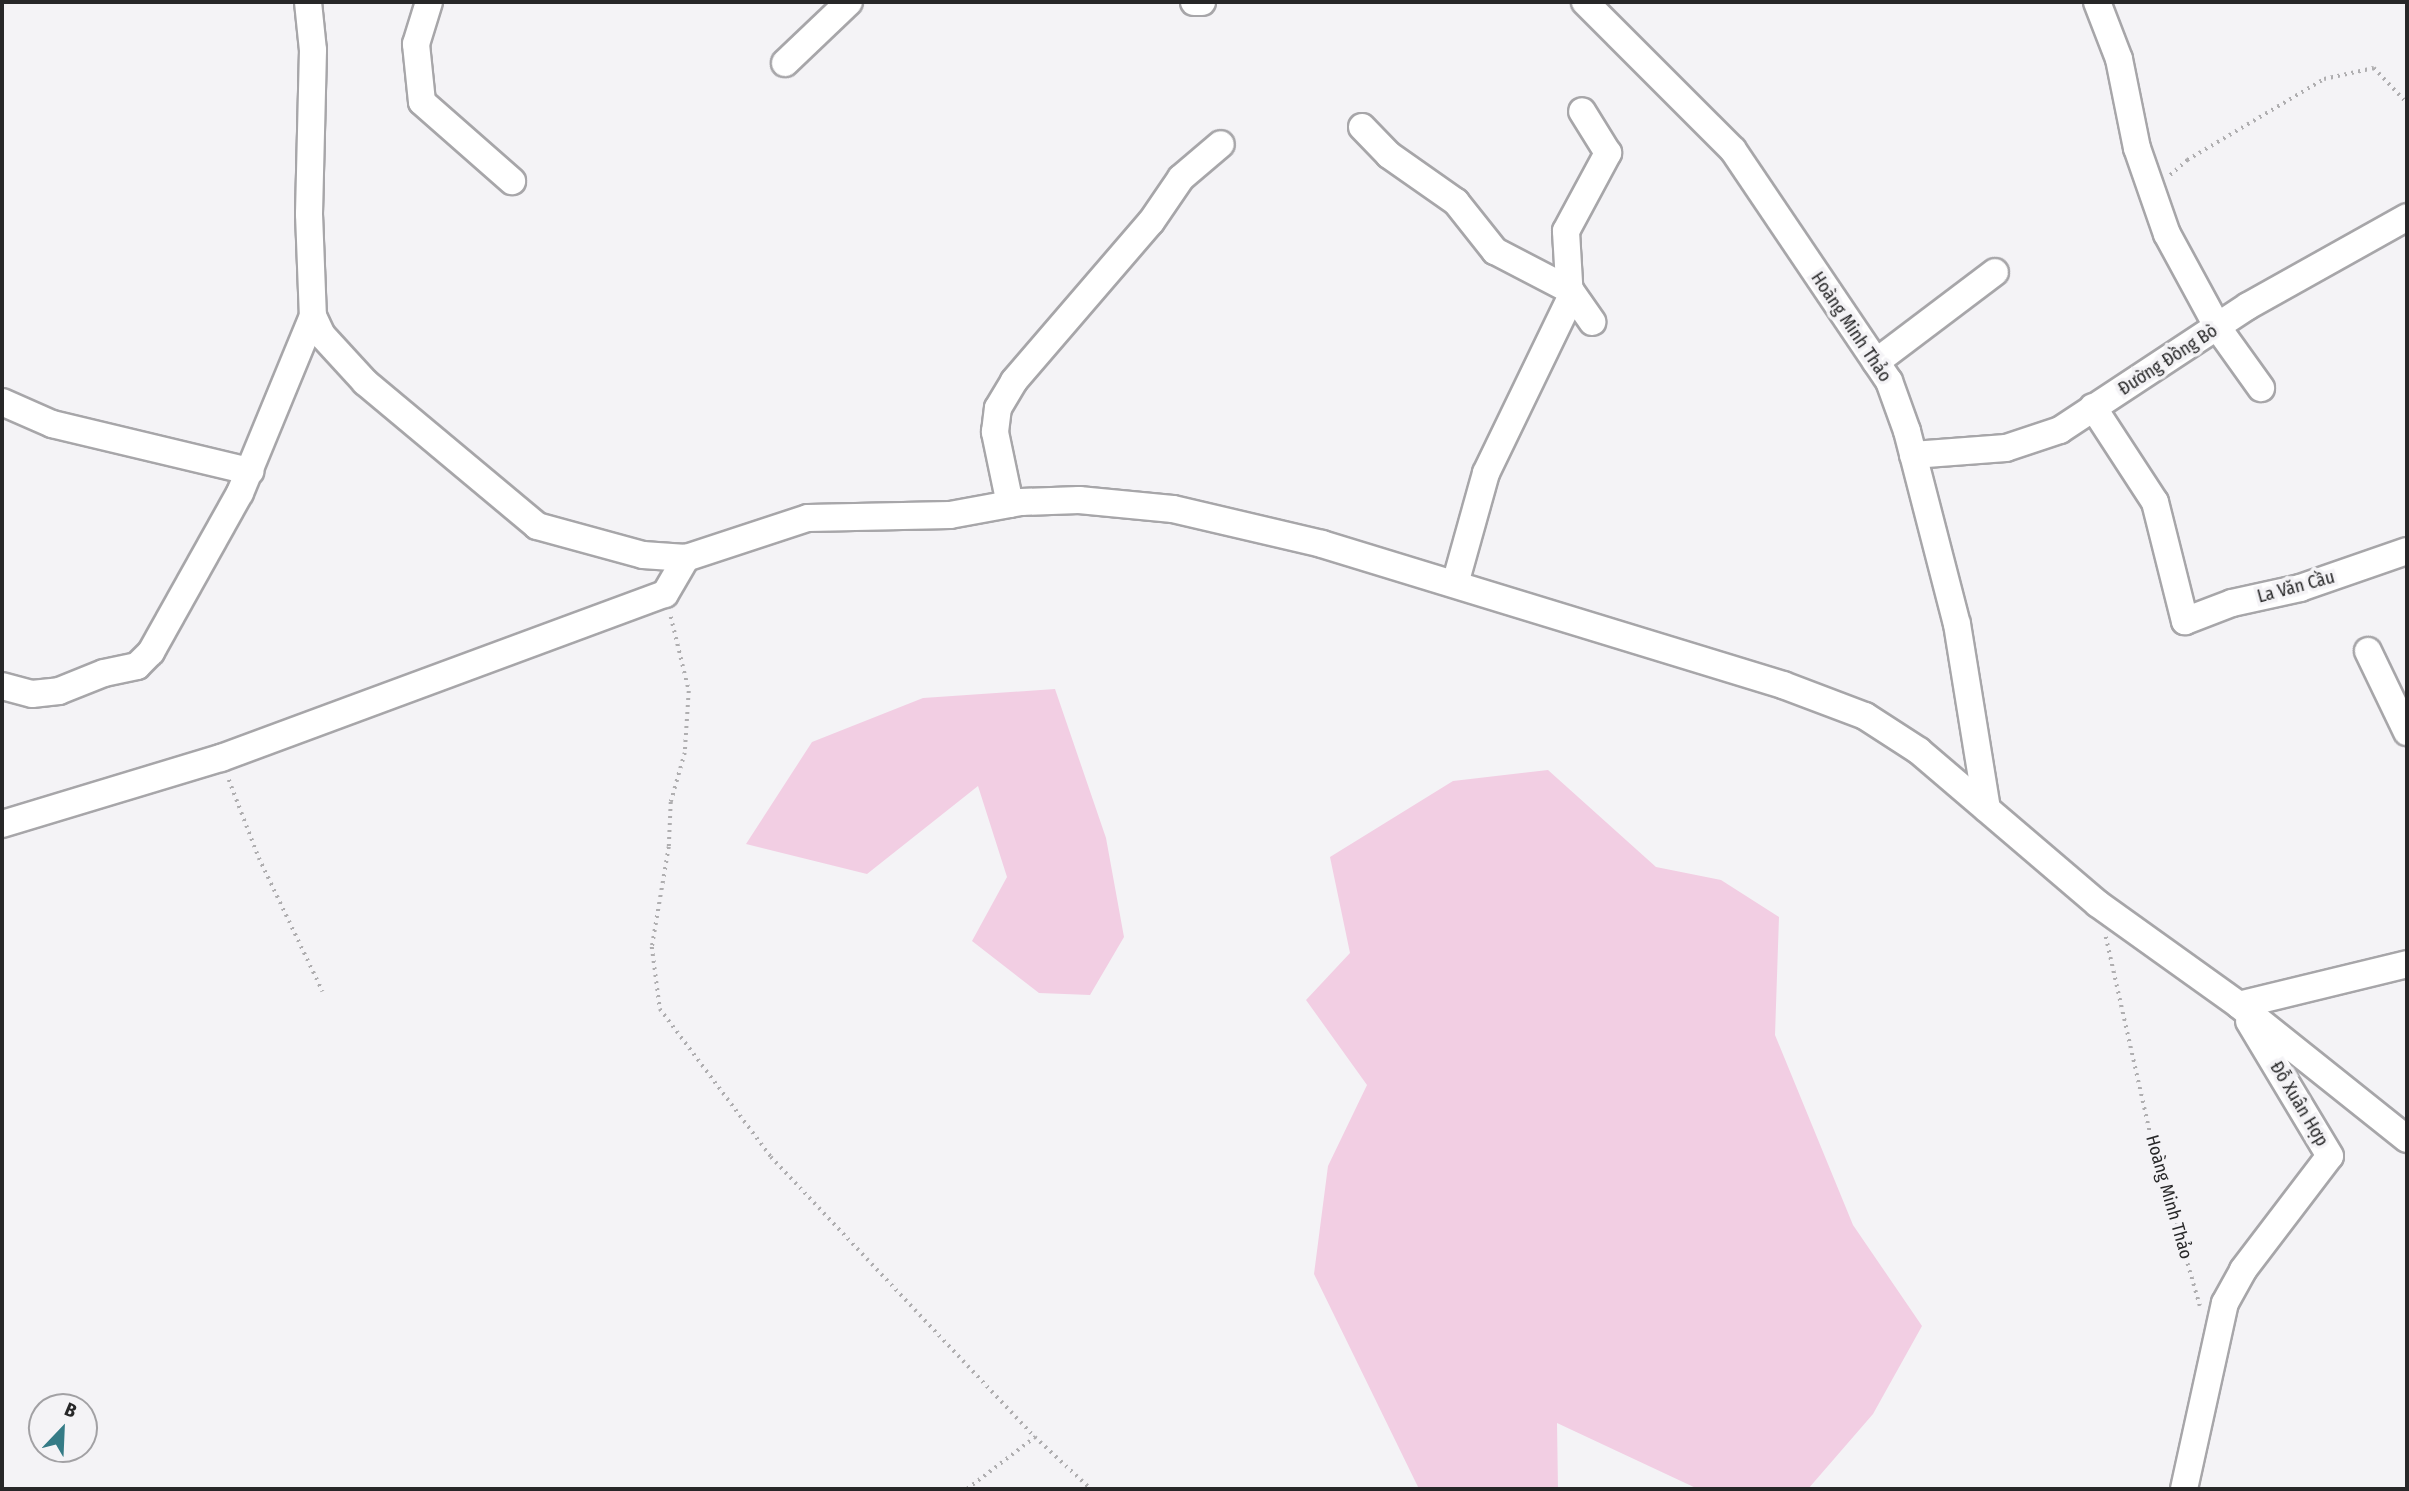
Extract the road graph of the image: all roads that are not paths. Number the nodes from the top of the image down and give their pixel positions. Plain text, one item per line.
1 (308, 2) edge
2 (429, 2) edge
3 (849, 2) edge
4 (1194, 2) edge
5 (1202, 2) edge
6 (1585, 2) edge
7 (2097, 2) edge
8 (785, 63) dead end
9 (1582, 111) dead end
10 (1362, 127) dead end
11 (1221, 144) dead end
12 (512, 181) dead end
13 (2407, 217) edge
14 (1995, 272) dead end
15 (1570, 290) junction
16 (313, 316) junction
17 (1592, 322) dead end
18 (2218, 328) junction
19 (1876, 362) junction
20 (2261, 388) dead end
21 (2, 402) edge
22 (2093, 407) junction
23 (1913, 456) junction
24 (250, 471) junction
25 (1010, 504) junction
26 (2407, 551) edge
27 (686, 558) junction
28 (1455, 584) junction
29 (2368, 651) dead end
30 (2, 686) edge
31 (2407, 732) edge
32 (1987, 809) junction
33 (2, 824) edge
34 (2407, 964) edge
35 (2239, 1005) junction
36 (2407, 1139) edge
37 (2184, 1489) edge

1 - 16 street
2 - 12 street
3 - 8 street
4 - 5 street
6 - 19 street, Hoàng Minh Thảo
7 - 18 street
9 - 15 street
10 - 15 street
11 - 25 street
13 - 18 street, Đường Đồng Bò
14 - 19 street
15 - 17 street
15 - 28 street
16 - 24 street
16 - 27 street
18 - 20 street
18 - 22 street, Đường Đồng Bò
19 - 23 street, Hoàng Minh Thảo
21 - 24 street
22 - 23 street, Đường Đồng Bò
22 - 26 street, La Văn Cầu
23 - 32 street, Hoàng Minh Thảo
24 - 30 street
25 - 27 street
25 - 28 street
27 - 33 street
28 - 32 street
29 - 31 street
32 - 35 street
34 - 35 street
35 - 36 street
35 - 37 street, Đỗ Xuân Hợp

